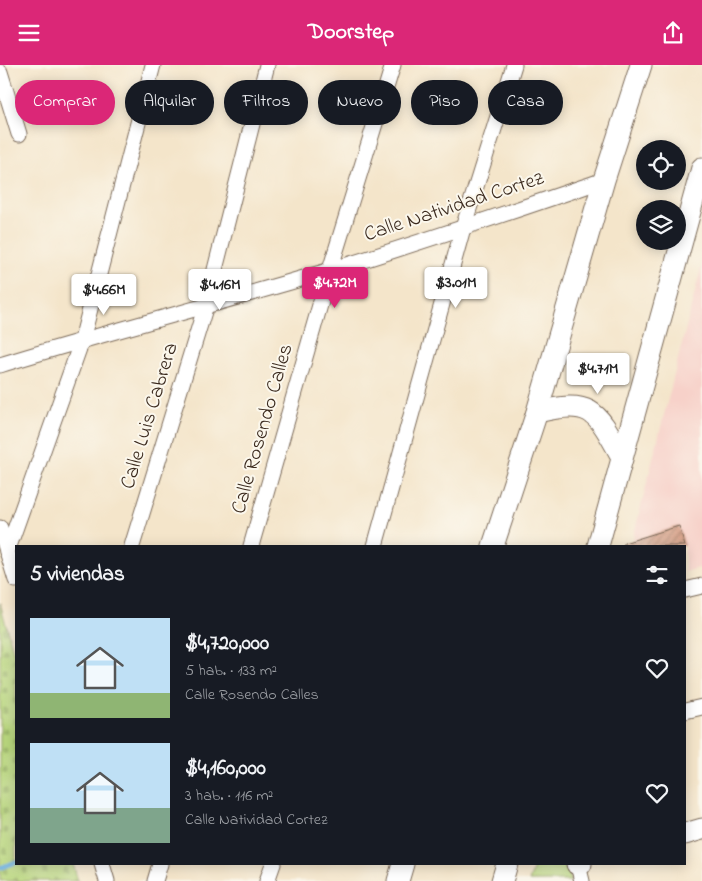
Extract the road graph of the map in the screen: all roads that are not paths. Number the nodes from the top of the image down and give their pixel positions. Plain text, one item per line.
1 (153, 65) edge
2 (267, 65) edge
3 (393, 65) edge
4 (514, 65) edge
5 (641, 65) edge
6 (0, 72) edge
7 (19, 134) dead end
8 (702, 168) edge
9 (604, 180) junction
10 (463, 228) junction
11 (330, 270) junction
12 (206, 305) junction
13 (82, 340) junction
14 (0, 365) edge
15 (537, 412) junction
16 (622, 457) junction
17 (0, 528) edge
18 (132, 545) edge
19 (251, 545) edge
20 (375, 545) edge
21 (493, 545) edge
22 (598, 545) edge
23 (8, 552) junction
24 (15, 576) edge
25 (702, 586) edge
26 (686, 590) edge
27 (702, 707) edge
28 (686, 711) edge
29 (702, 829) edge
30 (686, 834) edge
31 (102, 865) edge
32 (160, 865) edge
33 (273, 865) edge
34 (403, 865) edge
35 (508, 865) edge
36 (107, 881) edge
37 (156, 881) edge
38 (267, 881) edge
39 (398, 881) edge
40 (502, 881) edge

1 - 13 street
2 - 12 street, Calle Luis Cabrera
3 - 11 street, Calle Rosendo Calles
4 - 10 street
5 - 9 main road
6 - 7 street
8 - 16 main road
9 - 10 street, Calle Natividad Cortez
9 - 15 main road
10 - 11 street, Calle Natividad Cortez
10 - 20 street
11 - 12 street, Calle Natividad Cortez
11 - 19 street, Calle Rosendo Calles
12 - 13 street, Calle Natividad Cortez
12 - 18 street, Calle Luis Cabrera
13 - 14 street, Calle Natividad Cortez
13 - 23 street
15 - 16 main road
15 - 21 main road
16 - 22 main road
17 - 23 street
23 - 24 street
25 - 26 street
27 - 28 street
29 - 30 main road
31 - 36 street
32 - 37 street
33 - 38 street
34 - 39 main road
35 - 40 main road

